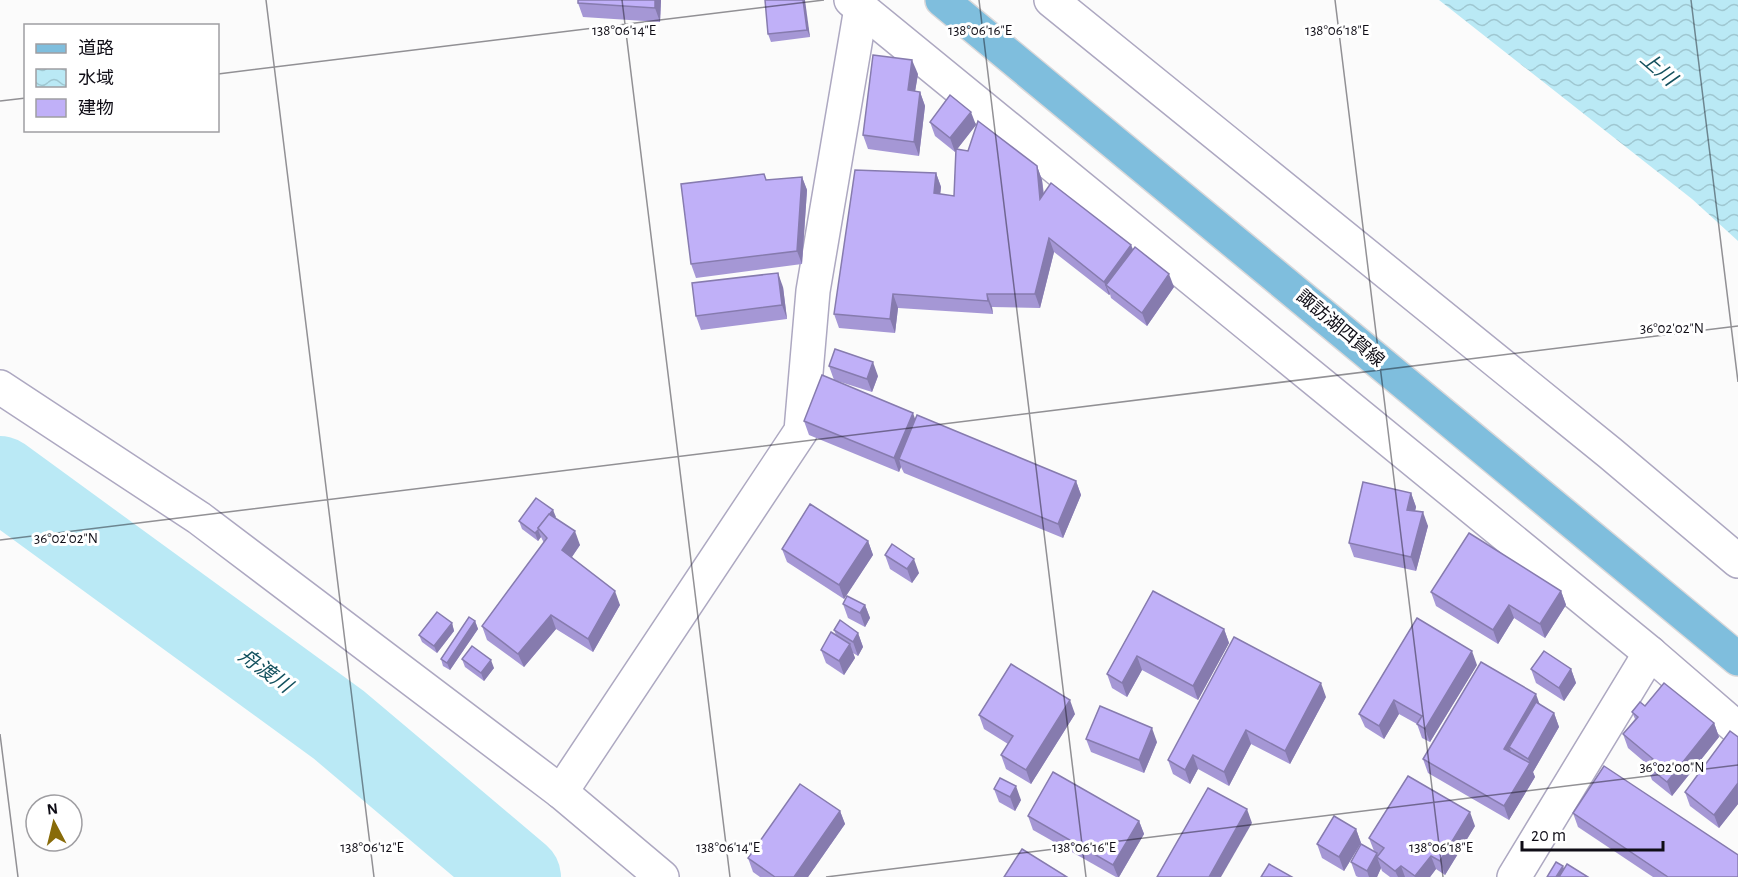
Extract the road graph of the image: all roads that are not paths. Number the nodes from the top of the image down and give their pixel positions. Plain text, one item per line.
1 (942, 0) edge
2 (1051, 0) edge
3 (856, 4) edge
4 (0, 387) edge
5 (1738, 561) edge
6 (1650, 653) junction
7 (1738, 659) edge
8 (1738, 729) edge
9 (561, 792) junction
10 (662, 877) edge
11 (1514, 877) edge

1 - 7 main road, 諏訪湖四賀線
2 - 5 street
3 - 6 street
3 - 9 street
4 - 9 street
6 - 8 street
6 - 11 street
9 - 10 street

